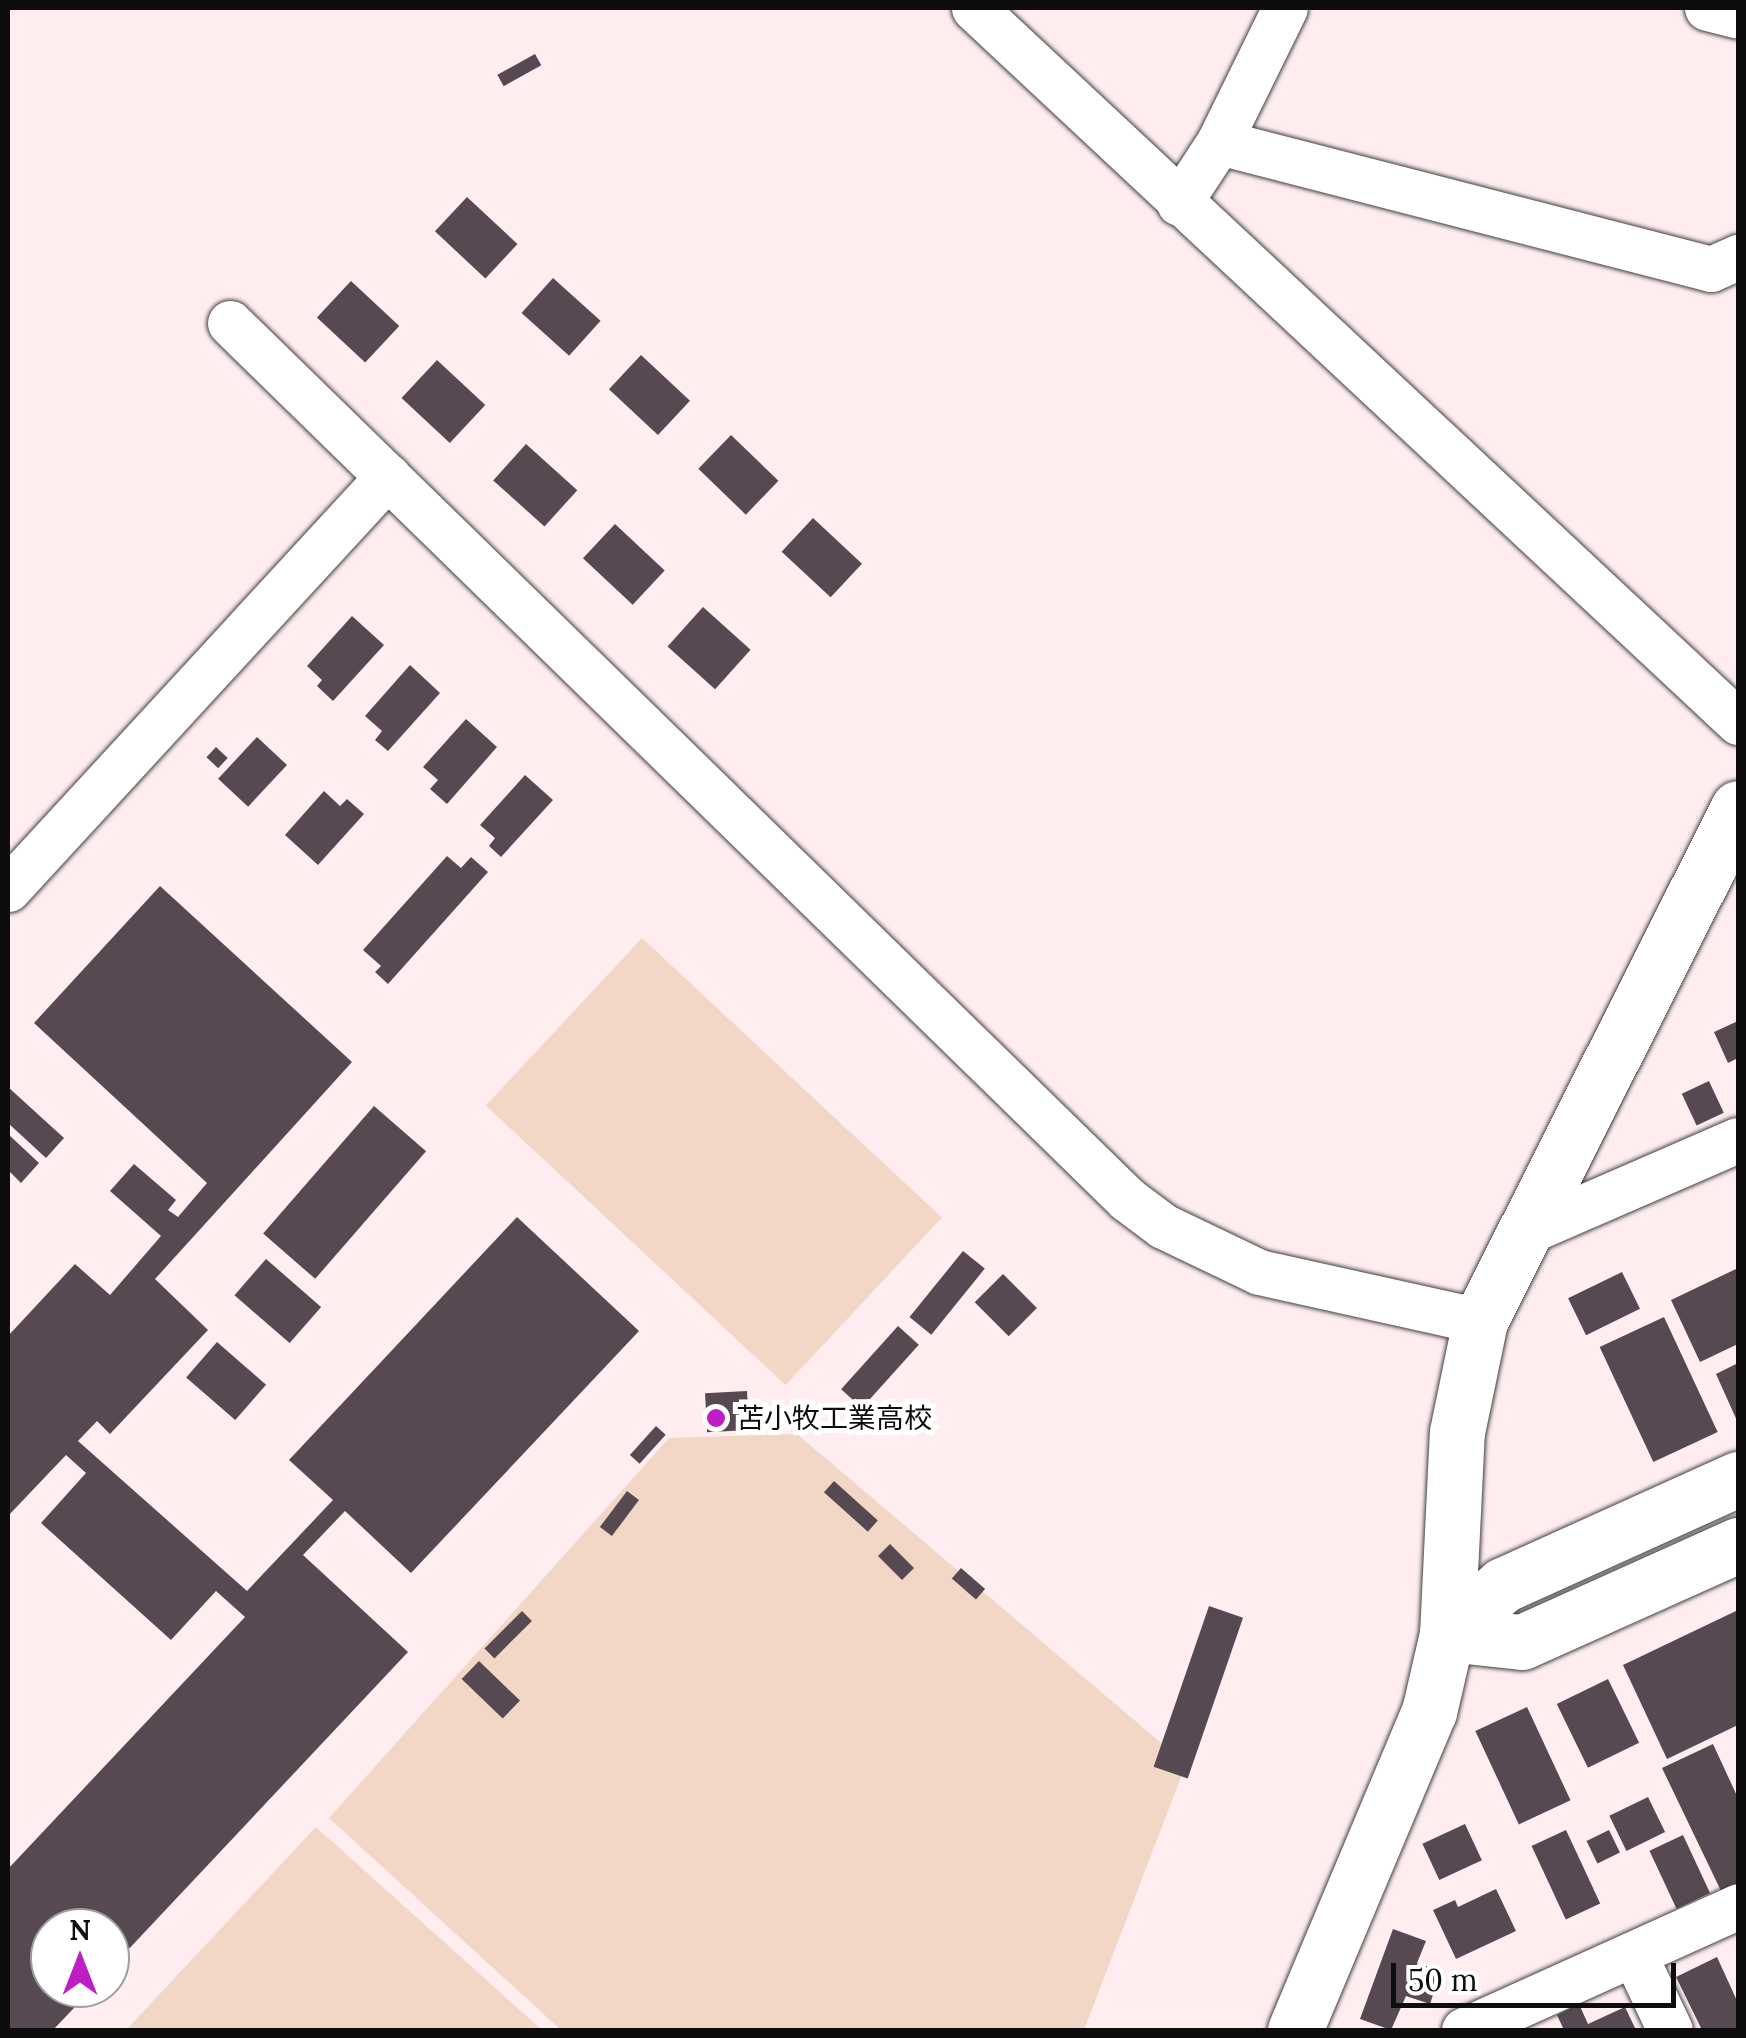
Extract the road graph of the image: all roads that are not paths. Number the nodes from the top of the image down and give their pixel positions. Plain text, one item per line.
1 (974, 8) edge
2 (1284, 8) edge
3 (1707, 8) edge
4 (1738, 16) edge
5 (1219, 142) junction
6 (1180, 202) junction
7 (1738, 257) edge
8 (230, 323) dead end
9 (388, 476) junction
10 (1738, 722) edge
11 (1738, 808) edge
12 (1723, 871) edge
13 (8, 889) edge
14 (1738, 1140) edge
15 (1526, 1232) junction
16 (1480, 1321) junction
17 (1738, 1479) edge
18 (1738, 1545) edge
19 (1447, 1634) junction
20 (1738, 1906) edge
21 (1634, 1954) junction
22 (1295, 2030) edge
23 (1464, 2030) edge
24 (1670, 2030) edge

1 - 6 street
2 - 5 street
3 - 4 street
5 - 6 street
5 - 7 street
6 - 10 street
8 - 9 street
9 - 13 street
9 - 16 street
11 - 12 street
12 - 15 street
14 - 15 street
15 - 16 street
16 - 19 street
17 - 19 street
18 - 19 street
19 - 22 street
20 - 21 street
21 - 23 street
21 - 24 street

